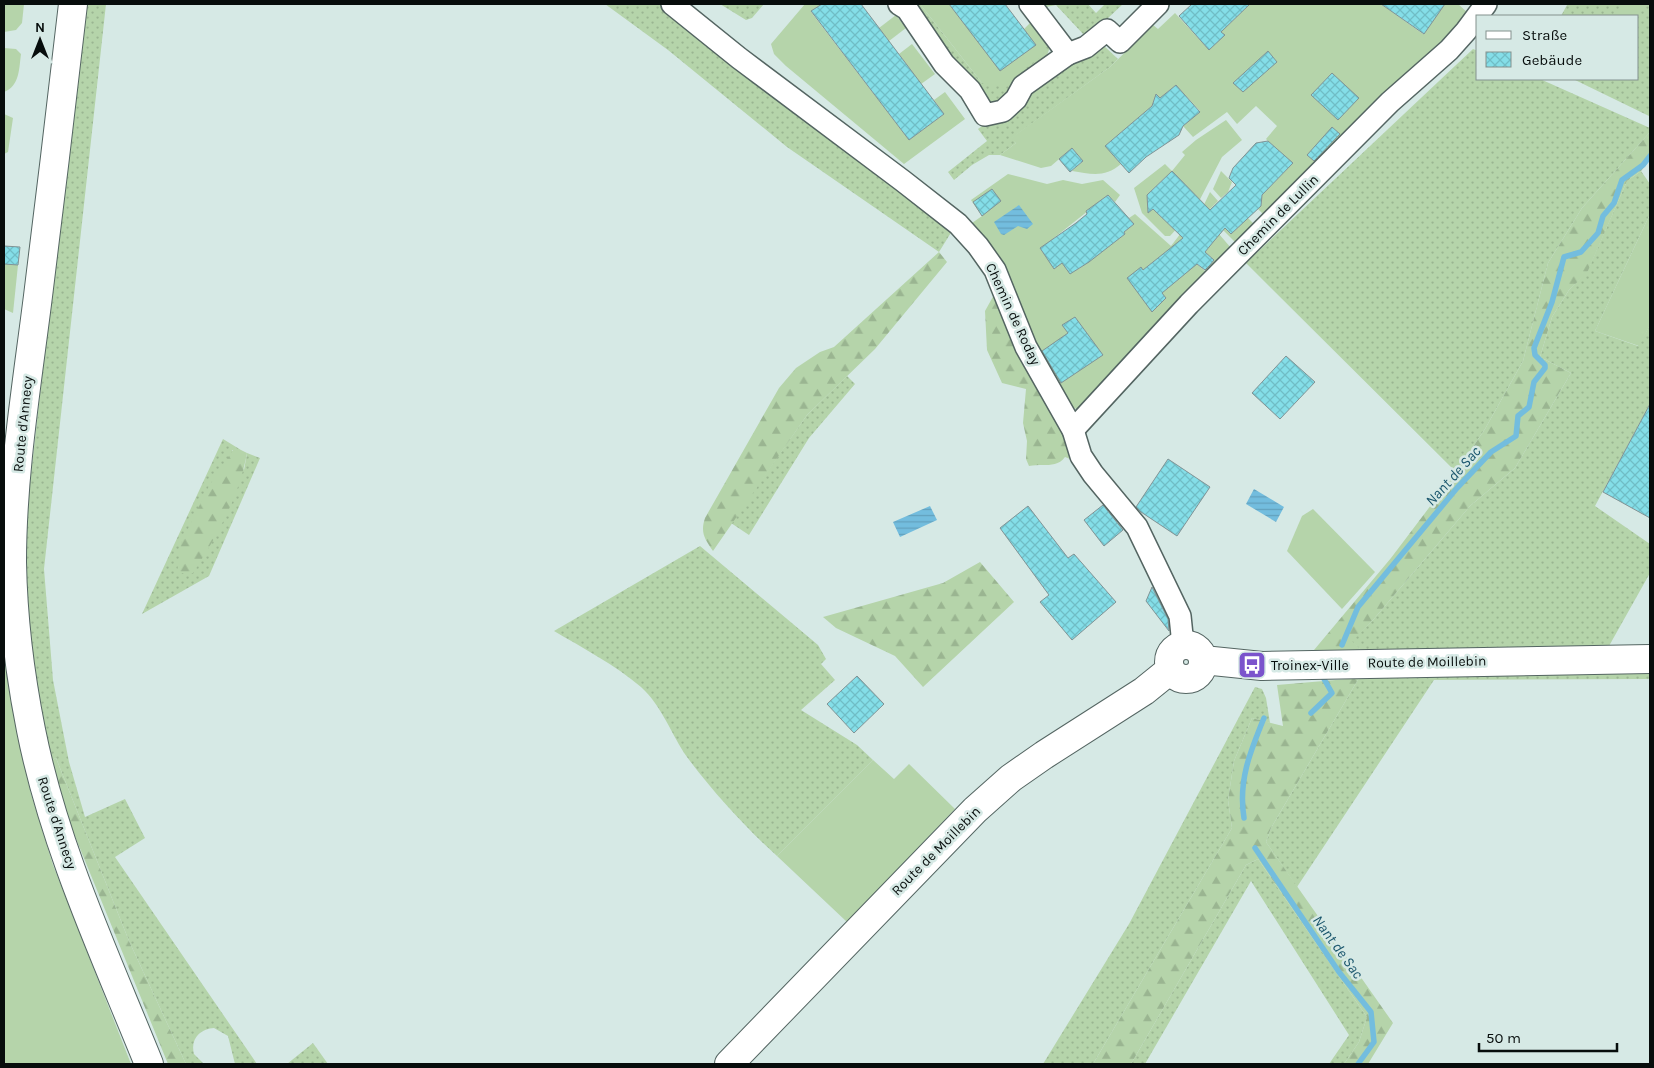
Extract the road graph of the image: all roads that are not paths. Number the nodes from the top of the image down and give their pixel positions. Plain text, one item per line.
1 (73, 4) edge
2 (672, 4) edge
3 (900, 4) edge
4 (1030, 4) edge
5 (1158, 4) edge
6 (1486, 4) edge
7 (1478, 15) edge
8 (1476, 18) edge
9 (1068, 54) junction
10 (1073, 430) junction
11 (1193, 653) junction
12 (1650, 659) edge
13 (149, 1064) edge
14 (729, 1064) edge

1 - 13 main road, Route d'Annecy
2 - 10 street, Chemin de Roday
3 - 9 street
4 - 9 street
5 - 9 street
6 - 7 street, Chemin de Lullin
8 - 10 street, Chemin de Lullin
10 - 11 street, Chemin de Roday
11 - 12 main road, Route de Moillebin
11 - 14 main road, Route de Moillebin

